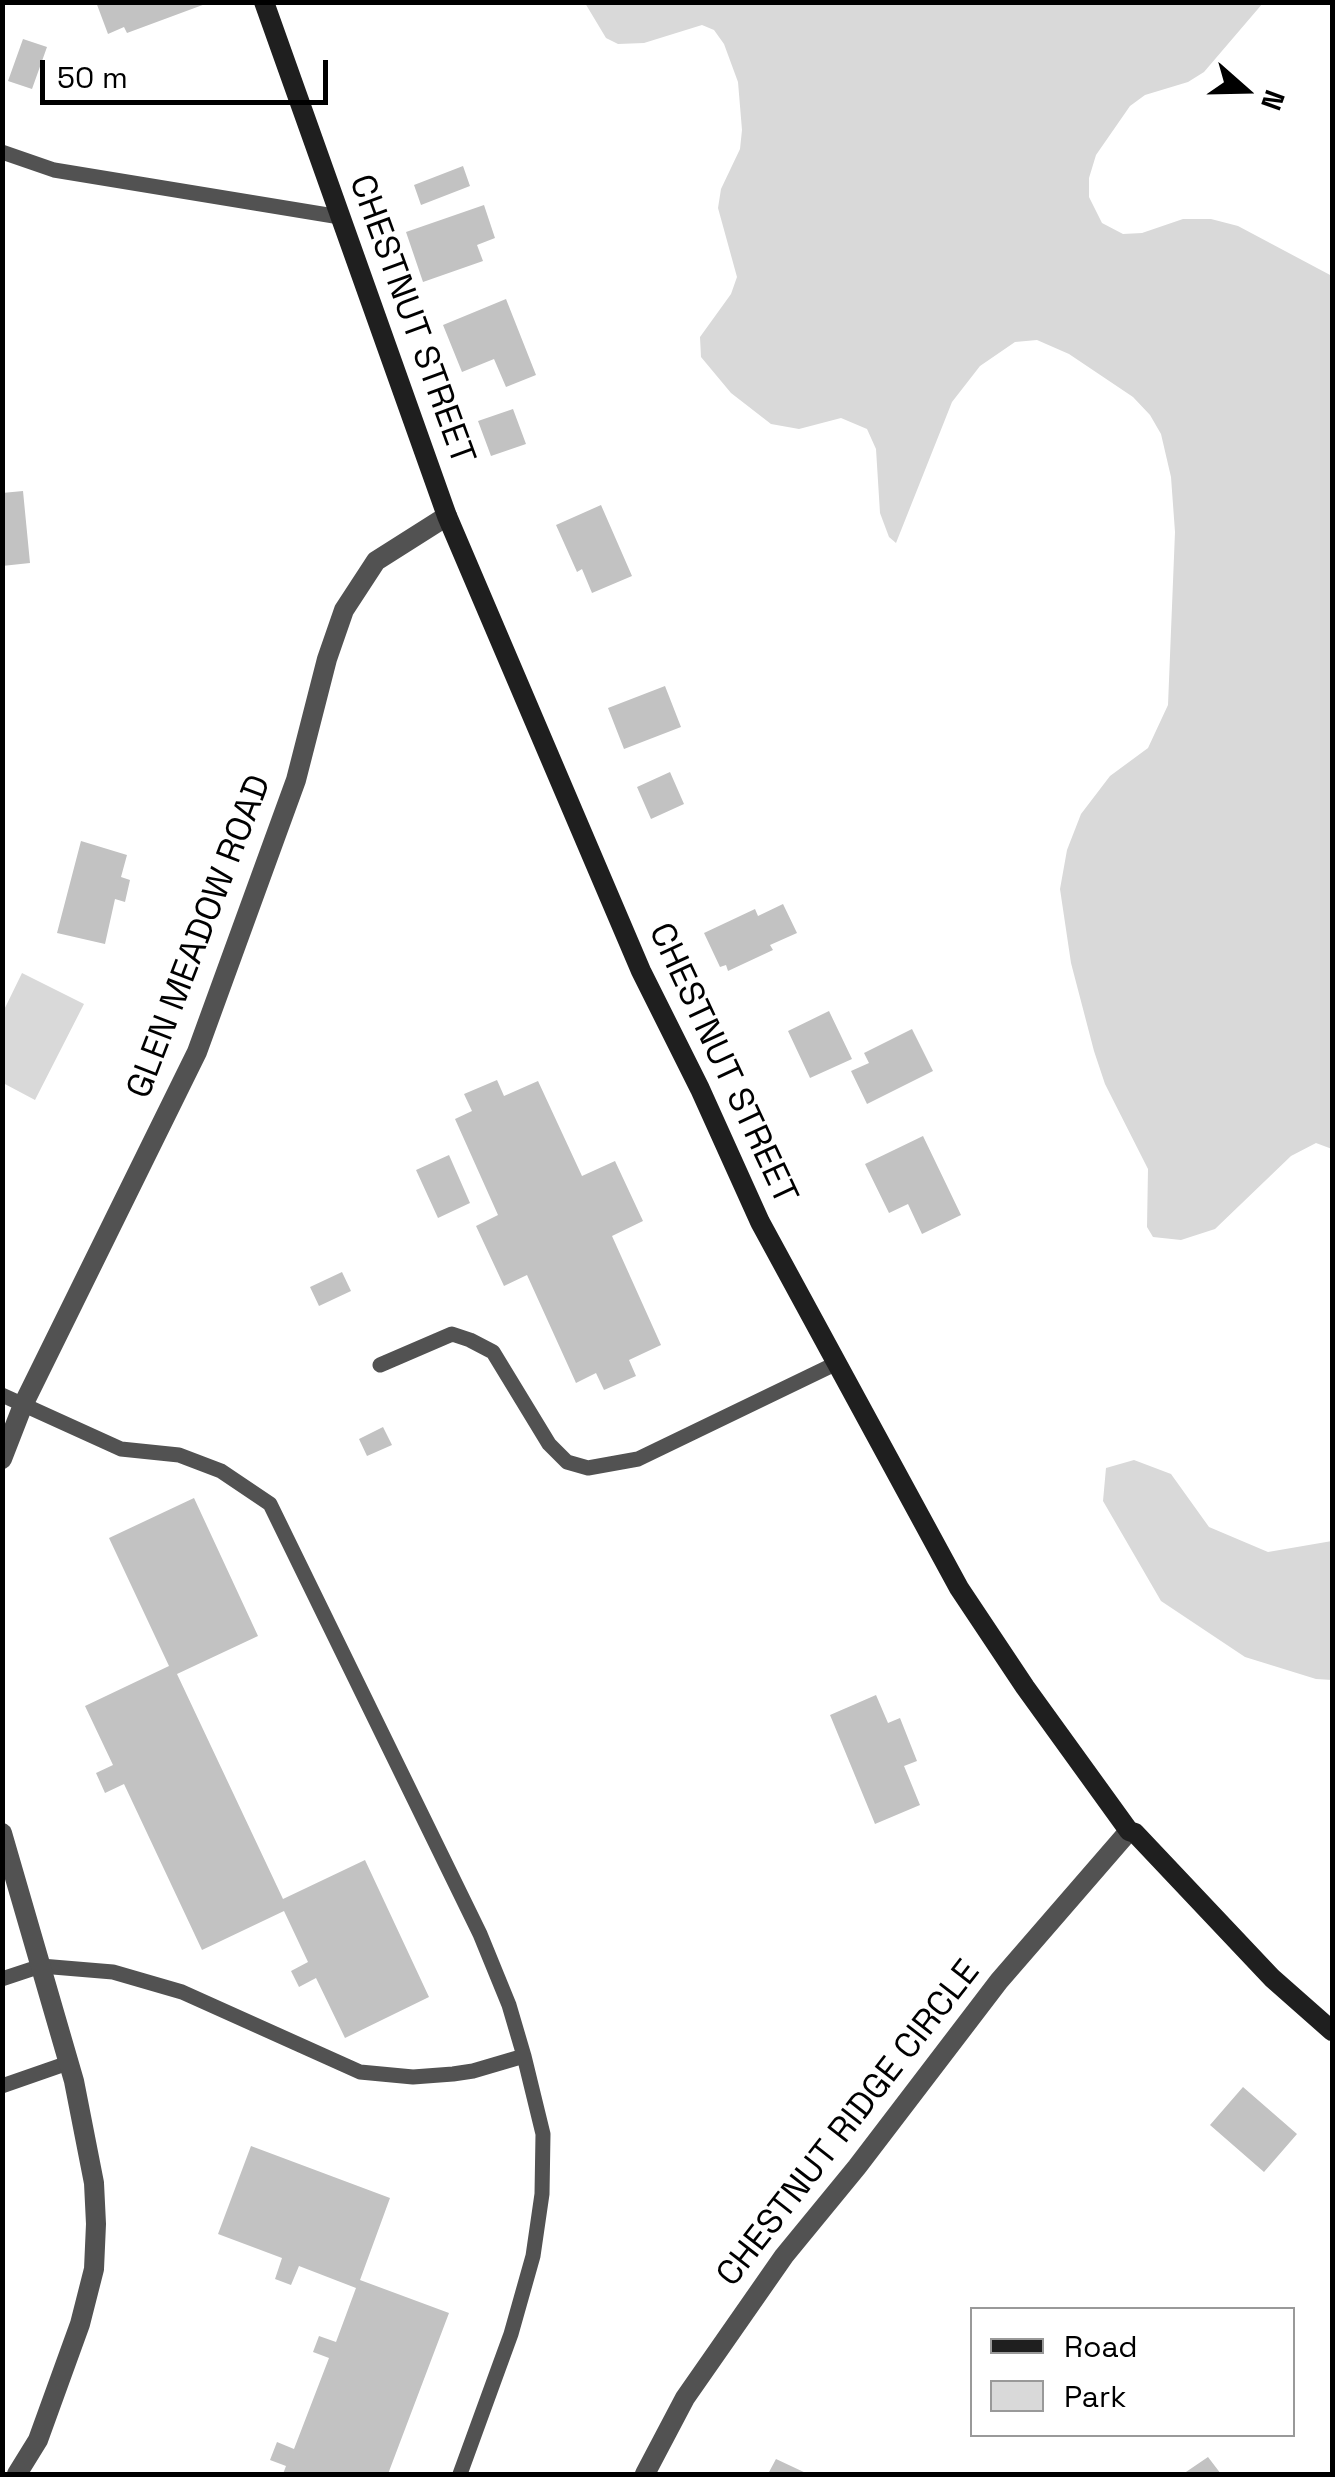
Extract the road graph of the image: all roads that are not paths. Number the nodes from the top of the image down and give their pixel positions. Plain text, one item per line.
1 (264, 2) edge
2 (2, 152) edge
3 (340, 217) junction
4 (447, 516) junction
5 (837, 1363) junction
6 (380, 1366) dead end
7 (2, 1394) edge
8 (24, 1404) junction
9 (2, 1459) edge
10 (1129, 1831) junction
11 (2, 1833) edge
12 (41, 1966) junction
13 (2, 1979) edge
14 (1332, 2031) edge
15 (524, 2056) junction
16 (68, 2062) junction
17 (2, 2086) edge
18 (17, 2474) edge
19 (460, 2474) edge
20 (645, 2474) edge

1 - 3 main road, CHESTNUT STREET
2 - 3 lane
3 - 4 main road, CHESTNUT STREET
4 - 5 main road, CHESTNUT STREET
4 - 8 street, GLEN MEADOW ROAD
5 - 6 lane
5 - 10 main road, CHESTNUT STREET
7 - 8 lane
8 - 9 street, GLEN MEADOW ROAD
8 - 15 lane
10 - 14 main road, CHESTNUT STREET
10 - 20 street, CHESTNUT RIDGE CIRCLE
11 - 12 street
12 - 13 lane
12 - 15 lane
12 - 16 street
15 - 19 lane
16 - 17 lane
16 - 18 street

